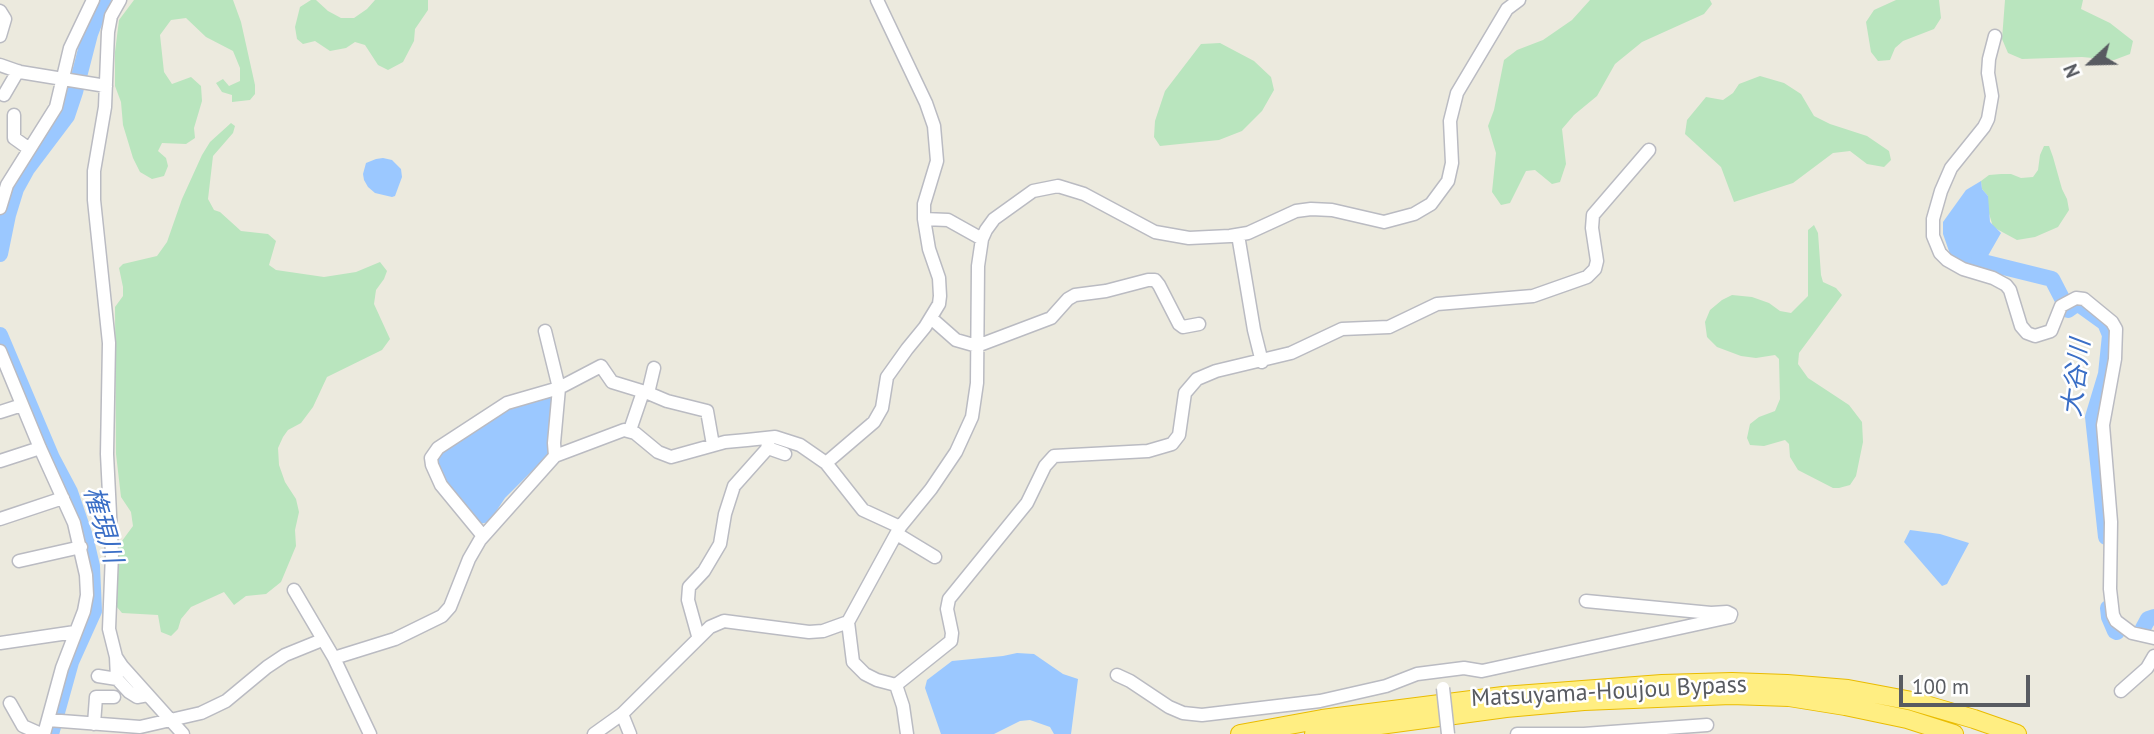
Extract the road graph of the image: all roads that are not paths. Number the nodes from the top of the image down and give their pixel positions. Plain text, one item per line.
1 (93, 0) edge
2 (120, 0) edge
3 (877, 0) edge
4 (1519, 0) edge
5 (0, 11) edge
6 (1996, 36) dead end
7 (0, 37) edge
8 (0, 65) edge
9 (18, 71) junction
10 (65, 80) junction
11 (106, 86) junction
12 (4, 95) dead end
13 (11, 118) dead end
14 (28, 148) junction
15 (1649, 150) dead end
16 (0, 208) edge
17 (924, 219) junction
18 (1238, 235) junction
19 (982, 239) junction
20 (931, 318) junction
21 (1199, 324) dead end
22 (545, 331) dead end
23 (977, 346) junction
24 (1, 358) edge
25 (1262, 362) junction
26 (654, 368) dead end
27 (14, 387) junction
28 (559, 388) junction
29 (0, 392) edge
30 (645, 392) junction
31 (22, 405) junction
32 (0, 412) edge
33 (630, 430) junction
34 (768, 443) junction
35 (713, 445) junction
36 (40, 448) junction
37 (785, 454) dead end
38 (555, 456) junction
39 (0, 461) edge
40 (825, 463) junction
41 (63, 498) junction
42 (0, 519) edge
43 (899, 530) junction
44 (483, 536) junction
45 (80, 547) junction
46 (935, 557) dead end
47 (19, 561) dead end
48 (294, 590) dead end
49 (1586, 601) dead end
50 (848, 622) junction
51 (75, 632) junction
52 (698, 636) junction
53 (2154, 638) edge
54 (321, 640) junction
55 (0, 643) edge
56 (2154, 656) edge
57 (116, 657) junction
58 (334, 659) junction
59 (1442, 671) junction
60 (2151, 671) edge
61 (1117, 675) dead end
62 (98, 676) dead end
63 (117, 679) junction
64 (896, 685) junction
65 (2121, 691) dead end
66 (148, 695) junction
67 (114, 697) dead end
68 (10, 704) dead end
69 (622, 713) junction
70 (48, 720) junction
71 (170, 721) junction
72 (1320, 722) edge
73 (1707, 725) dead end
74 (92, 727) edge
75 (142, 730) edge
76 (42, 734) edge
77 (183, 734) edge
78 (370, 734) edge
79 (594, 734) edge
80 (630, 734) edge
81 (907, 734) edge
82 (1240, 734) edge
83 (1448, 734) edge
84 (1517, 734) edge
85 (1954, 734) edge
86 (2017, 734) edge

1 - 10 street
2 - 11 street
3 - 17 street
4 - 18 street
5 - 7 street
6 - 53 street
8 - 9 street
9 - 10 street
9 - 12 street
10 - 11 street
10 - 14 street
11 - 57 street
13 - 14 street
14 - 16 street
15 - 25 street
17 - 19 street
17 - 20 street
18 - 19 street
18 - 25 street
19 - 23 street
20 - 23 street
20 - 40 street
21 - 23 street
22 - 28 street
23 - 43 street
24 - 27 street
25 - 64 street
26 - 30 street
27 - 29 street
27 - 31 street
28 - 30 street
28 - 38 street
28 - 44 street
30 - 33 street
30 - 35 street
31 - 32 street
31 - 36 street
33 - 35 street
33 - 38 street
34 - 35 street
34 - 37 street
34 - 40 street
34 - 52 street
36 - 39 street
36 - 41 street
38 - 44 street
40 - 43 street
41 - 42 street
41 - 45 street
43 - 46 street
43 - 50 street
44 - 58 street
45 - 47 street
45 - 51 street
48 - 54 street
49 - 59 street
50 - 52 street
50 - 64 street
51 - 55 street
51 - 70 street
52 - 69 street
54 - 58 street
54 - 71 street
56 - 60 street
57 - 63 street
57 - 66 street
58 - 78 street
59 - 72 street
59 - 83 street, bridge
60 - 65 street
61 - 72 street
62 - 63 street
63 - 66 street
64 - 81 street
66 - 71 street
67 - 74 street
68 - 76 street
69 - 79 street
69 - 80 street
70 - 74 street
70 - 76 street
71 - 75 street
71 - 77 street
72 - 82 highway, Matsuyama-Houjou Bypass
72 - 85 highway, Matsuyama-Houjou Bypass
72 - 86 highway, Matsuyama-Houjou Bypass
73 - 84 street
74 - 75 street

